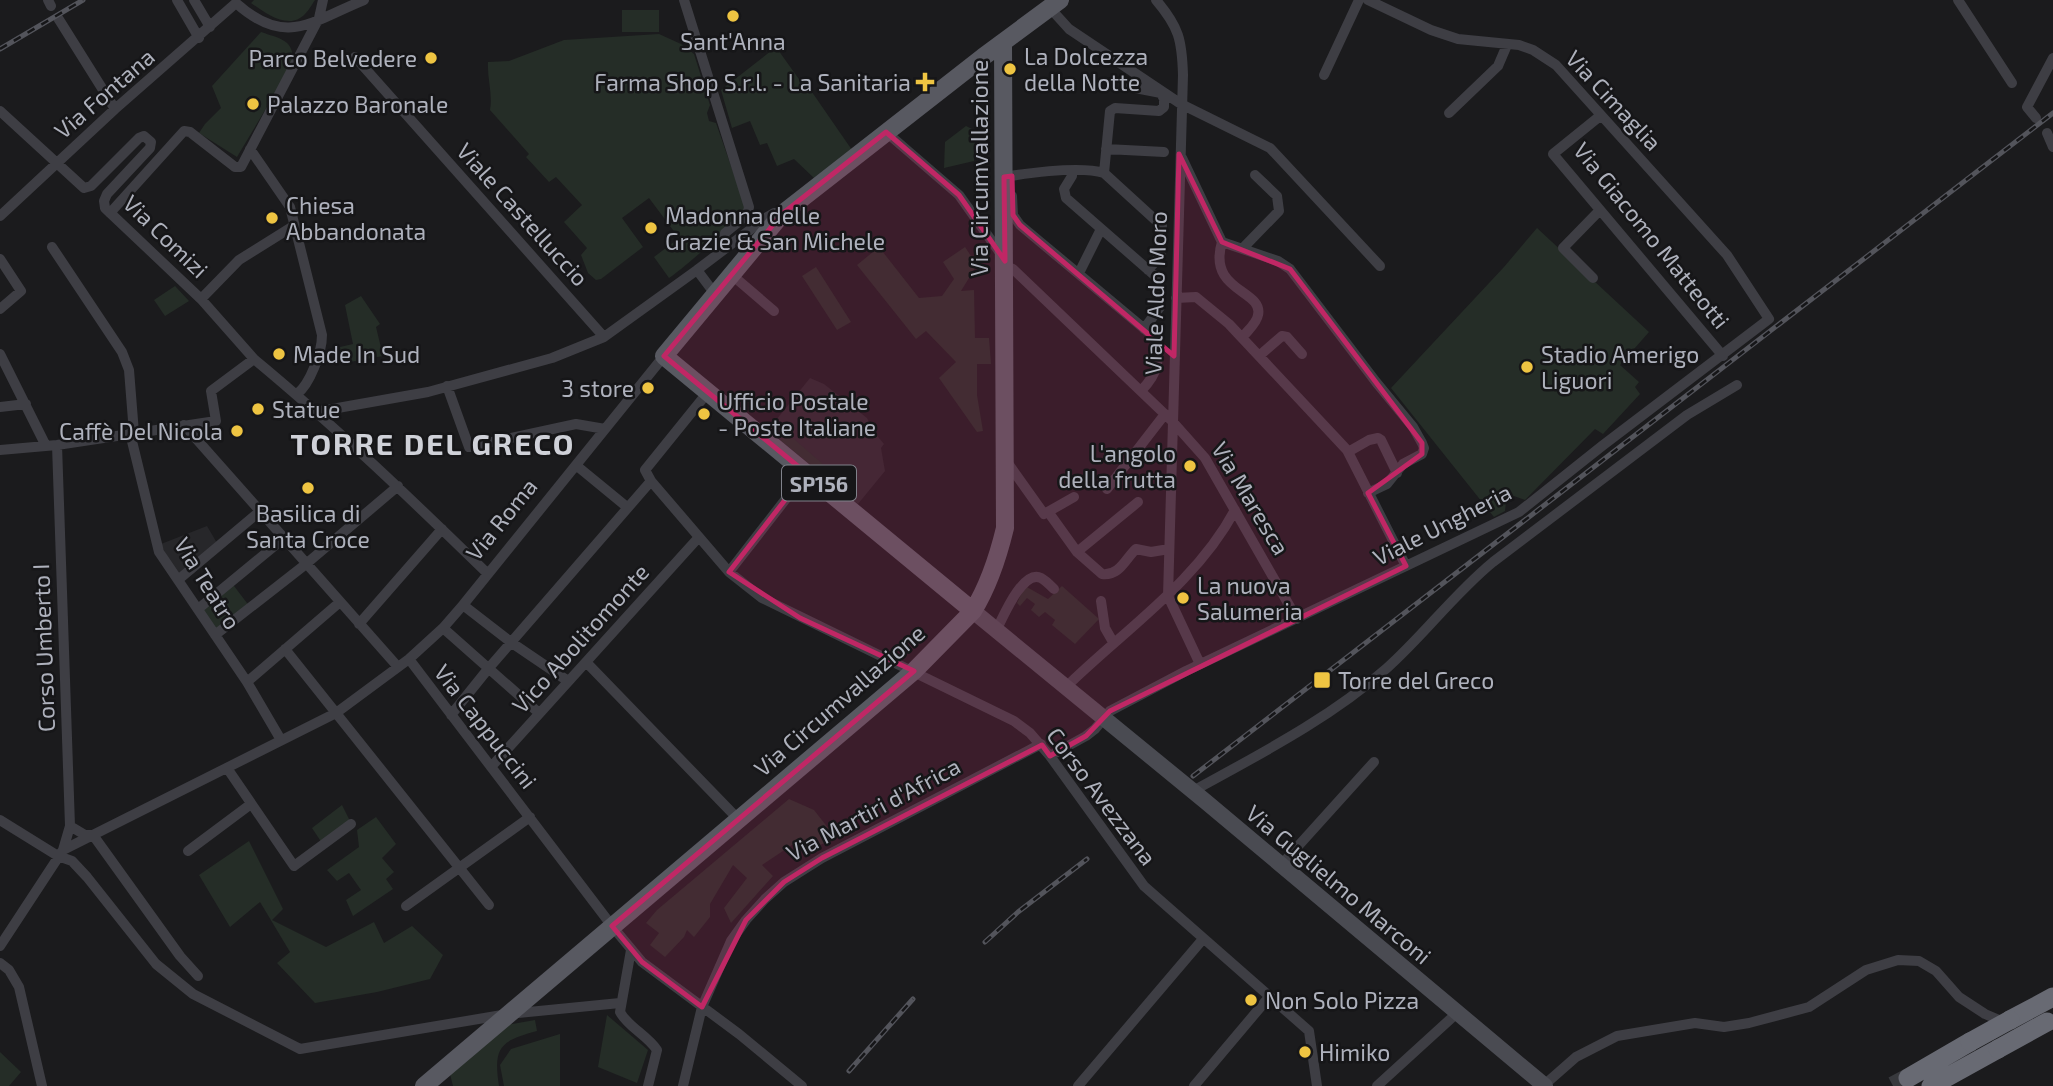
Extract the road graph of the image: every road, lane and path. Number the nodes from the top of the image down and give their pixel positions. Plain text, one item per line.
1 (177, 0) edge
2 (194, 0) edge
3 (323, 0) edge
4 (330, 0) edge
5 (364, 0) edge
6 (684, 0) edge
7 (1156, 0) edge
8 (1359, 0) edge
9 (1368, 0) edge
10 (1958, 0) edge
11 (1055, 4) edge
12 (332, 11) edge
13 (58, 18) dead end
14 (210, 27) junction
15 (199, 38) junction
16 (1003, 43) junction
17 (1507, 45) junction
18 (355, 57) dead end
19 (2053, 58) edge
20 (1324, 75) dead end
21 (2012, 83) dead end
22 (1130, 87) dead end
23 (1181, 104) junction
24 (115, 109) junction
25 (0, 111) edge
26 (1449, 113) dead end
27 (1600, 116) junction
28 (2035, 118) dead end
29 (886, 132) junction
30 (2047, 133) dead end
31 (2053, 146) edge
32 (250, 149) junction
33 (1106, 149) junction
34 (1164, 152) dead end
35 (1180, 154) junction
36 (56, 164) junction
37 (1104, 173) junction
38 (1255, 175) dead end
39 (1008, 176) junction
40 (1072, 176) dead end
41 (1600, 210) junction
42 (110, 213) junction
43 (782, 214) junction
44 (0, 216) edge
45 (295, 225) junction
46 (1162, 226) dead end
47 (1101, 229) junction
48 (1222, 242) junction
49 (52, 247) dead end
50 (728, 247) junction
51 (1243, 248) junction
52 (1161, 255) dead end
53 (0, 259) edge
54 (1004, 263) junction
55 (1380, 266) dead end
56 (697, 270) junction
57 (1148, 270) junction
58 (1079, 273) junction
59 (732, 275) junction
60 (1593, 278) dead end
61 (1161, 281) dead end
62 (715, 295) junction
63 (1176, 298) junction
64 (201, 299) junction
65 (1160, 307) dead end
66 (0, 309) edge
67 (774, 311) dead end
68 (1769, 319) joint
69 (1144, 328) junction
70 (604, 337) junction
71 (1242, 338) junction
72 (0, 354) edge
73 (1302, 354) dead end
74 (664, 356) junction
75 (1259, 356) junction
76 (1723, 356) junction
77 (254, 359) junction
78 (1737, 385) dead end
79 (447, 386) junction
80 (1141, 391) junction
81 (708, 392) junction
82 (297, 394) junction
83 (26, 404) junction
84 (0, 407) edge
85 (315, 411) junction
86 (1169, 417) junction
87 (184, 425) junction
88 (605, 429) junction
89 (132, 433) junction
90 (51, 445) junction
91 (0, 450) edge
92 (1348, 452) junction
93 (1005, 458) junction
94 (577, 466) junction
95 (806, 472) junction
96 (1397, 473) junction
97 (651, 481) junction
98 (398, 486) junction
99 (1107, 489) dead end
100 (1368, 493) junction
101 (1074, 498) dead end
102 (1138, 502) dead end
103 (627, 507) junction
104 (1235, 510) junction
105 (259, 512) junction
106 (1049, 513) junction
107 (442, 529) junction
108 (699, 537) junction
109 (283, 539) junction
110 (1169, 549) junction
111 (1077, 552) junction
112 (306, 564) junction
113 (1406, 566) junction
114 (729, 572) junction
115 (488, 574) junction
116 (178, 580) junction
117 (1054, 589) dead end
118 (1168, 596) junction
119 (1101, 601) dead end
120 (340, 602) junction
121 (463, 605) junction
122 (198, 609) junction
123 (973, 611) junction
124 (1297, 619) junction
125 (359, 624) junction
126 (443, 628) junction
127 (997, 629) junction
128 (215, 635) junction
129 (1113, 642) junction
130 (512, 643) junction
131 (285, 649) junction
132 (409, 659) junction
133 (586, 663) junction
134 (1200, 664) junction
135 (398, 667) junction
136 (488, 669) junction
137 (914, 671) junction
138 (568, 681) junction
139 (247, 682) junction
140 (1066, 687) junction
141 (336, 713) junction
142 (540, 713) junction
143 (452, 715) junction
144 (1103, 719) junction
145 (281, 740) junction
146 (1041, 744) junction
147 (1050, 756) junction
148 (1374, 762) dead end
149 (491, 767) junction
150 (227, 768) junction
151 (1193, 791) junction
152 (251, 804) junction
153 (530, 817) junction
154 (0, 820) edge
155 (739, 820) junction
156 (351, 824) dead end
157 (70, 827) junction
158 (93, 835) junction
159 (188, 851) dead end
160 (61, 853) junction
161 (1281, 865) junction
162 (460, 867) junction
163 (489, 905) dead end
164 (406, 906) dead end
165 (612, 926) junction
166 (1203, 939) junction
167 (0, 946) edge
168 (631, 950) junction
169 (0, 963) edge
170 (198, 976) dead end
171 (1269, 997) junction
172 (2053, 997) edge
173 (620, 1003) junction
174 (702, 1007) junction
175 (1457, 1013) junction
176 (508, 1014) junction
177 (2051, 1024) edge
178 (1908, 1078) tunnel mouth
179 (41, 1082) edge
180 (53, 1086) edge
181 (424, 1086) edge
182 (648, 1086) edge
183 (683, 1086) edge
184 (802, 1086) edge
185 (1077, 1086) edge
186 (1194, 1086) edge
187 (1317, 1086) edge
188 (1377, 1086) edge
189 (1544, 1086) edge
190 (1931, 1086) tunnel mouth

1 - 15 street
2 - 14 street
3 - 12 street
4 - 12 street
5 - 12 street
6 - 50 street
7 - 23 street, Viale Aldo Moro
8 - 20 street
9 - 17 street, Via Cimaglia
10 - 21 street
11 - 16 main road, Via Roma
11 - 23 street
12 - 14 street, Via Fontana
12 - 32 street
13 - 24 street
14 - 15 street, Via Fontana
15 - 24 street, Via Fontana
16 - 29 main road, Via Roma
16 - 39 main road, Via Circumvallazione
17 - 26 street
17 - 27 street, Via Cimaglia
18 - 70 street, Viale Castelluccio
19 - 28 street
22 - 33 street
23 - 35 street, Viale Aldo Moro
23 - 55 street
24 - 36 street, Via Fontana
25 - 36 street
27 - 41 street, Via Giacomo Matteotti
27 - 68 street, Via Cimaglia
29 - 43 main road, Via Roma
29 - 54 street, Via Maresca
30 - 31 street
32 - 42 street
32 - 45 street
33 - 34 street
33 - 37 street
35 - 48 street
35 - 63 street, Viale Aldo Moro
36 - 42 street, Via Comizi
36 - 44 street, Via Fontana
37 - 39 street
37 - 46 street
38 - 51 street
39 - 54 main road, Via Circumvallazione
39 - 58 street
40 - 47 street
41 - 60 street
41 - 76 street, Via Giacomo Matteotti
42 - 64 street, Via Comizi
43 - 50 street
43 - 59 main road, Via Roma
45 - 64 street
45 - 82 street
47 - 57 street
47 - 58 street
48 - 51 street
48 - 71 street
49 - 89 street, Via Teatro
50 - 56 street
51 - 96 street
52 - 57 street
53 - 66 street
54 - 80 street, Via Maresca
54 - 93 main road, Via Circumvallazione
56 - 62 street
56 - 70 street
57 - 61 street
58 - 69 street
59 - 62 main road, Via Roma
59 - 67 street
62 - 74 main road, Via Roma
63 - 71 street
63 - 86 street, Viale Aldo Moro
64 - 77 street, Via Comizi
65 - 69 street
68 - 76 street, Viale Ungheria
69 - 80 street
70 - 79 street
71 - 75 street
72 - 83 street
73 - 75 street
74 - 81 main road, SP156
74 - 88 street, Via Roma
75 - 92 street
76 - 113 street, Viale Ungheria
77 - 82 street, Via Comizi
77 - 87 street
78 - 151 street
79 - 85 street
79 - 88 street
80 - 86 street, Via Maresca
81 - 95 main road, SP156
81 - 97 street
82 - 85 street, Via Comizi
83 - 84 street
83 - 90 street
85 - 98 street, Via Comizi
86 - 99 street
86 - 104 street, Via Maresca
86 - 110 street, Viale Aldo Moro
87 - 89 street
87 - 105 street
88 - 94 street, Via Roma
89 - 90 street
89 - 116 street, Via Teatro
90 - 91 street
90 - 157 street, Corso Umberto I
92 - 96 street
92 - 100 street
93 - 106 street
93 - 123 main road, Via Circumvallazione
94 - 103 street
94 - 115 street, Via Roma
95 - 114 street
95 - 123 main road, SP156
96 - 100 street
97 - 103 street, Vico Abolitomonte
97 - 108 street, Corso Avezzana
98 - 107 street, Via Comizi
98 - 112 street
100 - 113 street
101 - 106 street
102 - 111 street
103 - 130 street, Vico Abolitomonte
104 - 118 street
104 - 124 street, Via Maresca
105 - 109 street
105 - 116 street
106 - 111 street
107 - 115 street, Via Comizi
107 - 125 street
108 - 114 street, Corso Avezzana
108 - 133 street, Vico Abolitomonte
109 - 112 street
109 - 122 street
110 - 111 street
110 - 118 street, Viale Aldo Moro
112 - 120 street
112 - 128 street
113 - 124 street, Viale Ungheria
114 - 137 street, Corso Avezzana
115 - 121 street, Via Roma
116 - 122 street, Via Teatro
117 - 127 street
118 - 129 street
118 - 134 street
119 - 129 street
120 - 125 street
120 - 131 street
121 - 126 street, Via Roma
121 - 130 street
122 - 128 street, Via Teatro
123 - 127 street, SP156
123 - 137 main road, Via Circumvallazione
124 - 134 street, Viale Ungheria
125 - 135 street
126 - 132 street, Via Roma
126 - 136 street
127 - 140 street, SP156
128 - 139 street, Via Teatro
129 - 140 street
130 - 136 street, Vico Abolitomonte
130 - 138 street
131 - 139 street
131 - 141 street
132 - 135 street, Via Roma
132 - 143 street, Via Cappuccini
133 - 138 street, Vico Abolitomonte
133 - 155 street
134 - 144 street, Viale Ungheria
135 - 141 street, Via Roma
136 - 142 street
136 - 143 street, Vico Abolitomonte
137 - 146 street, Corso Avezzana
137 - 155 main road, Via Circumvallazione
138 - 142 street, Vico Abolitomonte
139 - 145 street, Via Teatro
140 - 144 street, SP156
141 - 145 street, Via Roma
141 - 162 street
142 - 149 street, Vico Abolitomonte
143 - 149 street, Via Cappuccini
144 - 147 street
144 - 151 street, Via Guglielmo Marconi / SP156
145 - 150 street, Via Roma
146 - 147 street, Corso Avezzana
146 - 174 street, Via Martiri d'Africa
147 - 166 street, Corso Avezzana
148 - 161 street
149 - 153 street, Via Cappuccini
150 - 152 street
150 - 158 street, Via Roma
151 - 161 street, Via Guglielmo Marconi / SP156
152 - 156 street
152 - 159 street
153 - 162 street
153 - 165 street, Via Cappuccini
154 - 160 street
155 - 165 main road, Via Circumvallazione
157 - 158 street
157 - 160 street, Corso Umberto I
158 - 160 street, Via Roma
158 - 170 street
160 - 167 street
160 - 176 street
161 - 175 street, Via Guglielmo Marconi / SP156
162 - 163 street
162 - 164 street
165 - 168 street, Via Cappuccini
165 - 176 main road, Via Circumvallazione
166 - 171 street, Corso Avezzana
166 - 185 street
168 - 173 street
168 - 174 street, Via Cappuccini
169 - 179 street
171 - 186 street
171 - 187 street, Corso Avezzana
172 - 178 highway, bridge
173 - 176 street
173 - 182 street
174 - 183 street, Via Martiri d'Africa
174 - 184 street, Via Cappuccini
175 - 188 street
175 - 189 street, Via Guglielmo Marconi / SP156
176 - 181 main road, Via Circumvallazione
177 - 189 street
177 - 190 highway, bridge
179 - 180 street

